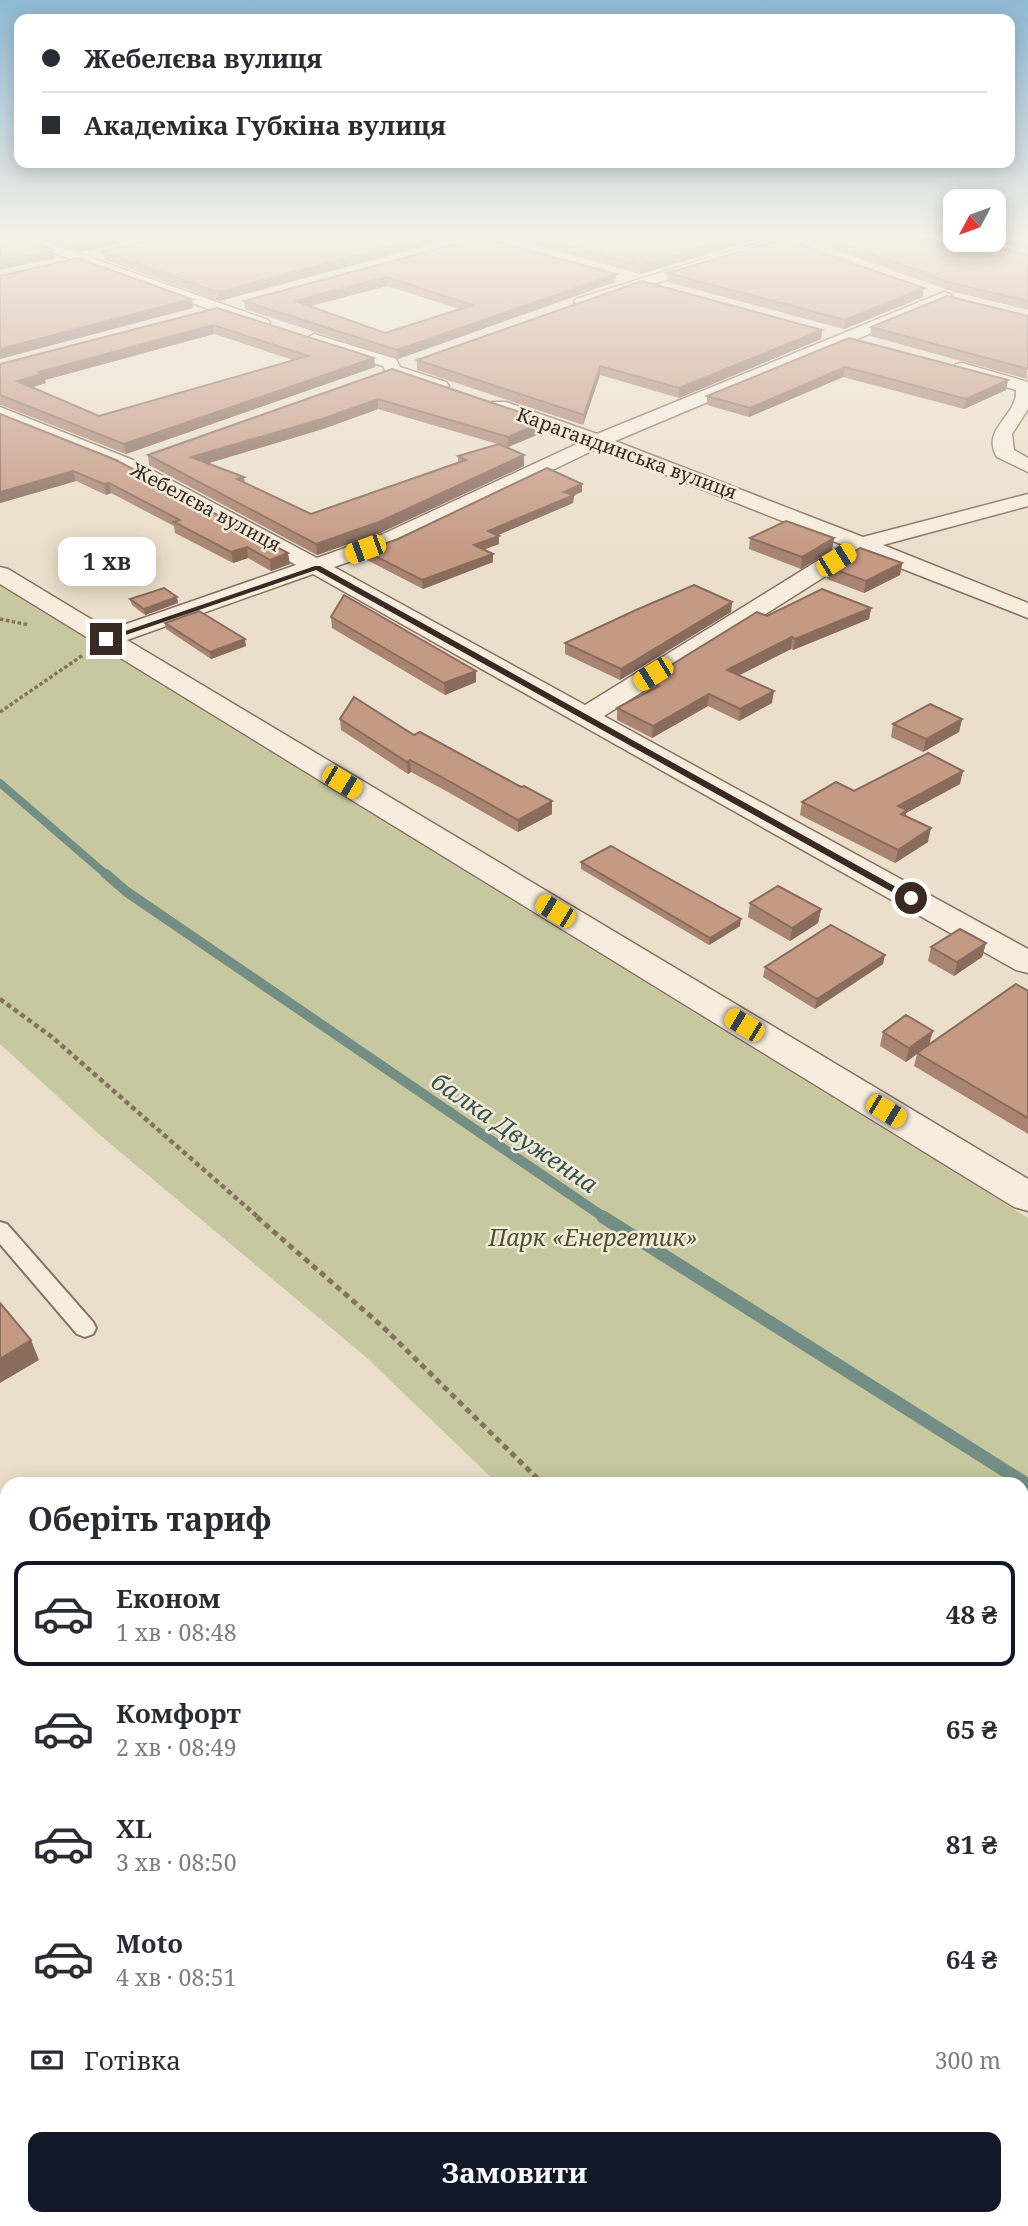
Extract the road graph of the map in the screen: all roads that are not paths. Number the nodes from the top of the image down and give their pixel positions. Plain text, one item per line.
1 (329, 344) edge
2 (831, 344) edge
3 (419, 361) edge
4 (951, 365) edge
5 (386, 372) junction
6 (457, 392) edge
7 (483, 401) edge
8 (0, 413) edge
9 (600, 440) junction
10 (151, 455) edge
11 (125, 464) junction
12 (1028, 466) edge
13 (1028, 500) edge
14 (859, 545) junction
15 (317, 567) junction
16 (0, 574) edge
17 (1028, 611) edge
18 (106, 639) junction
19 (584, 717) junction
20 (1028, 963) edge
21 (1028, 1197) edge
22 (0, 1230) edge
23 (85, 1328) dead end

1 - 5 street
2 - 9 street
3 - 5 street
4 - 12 street
5 - 6 street
7 - 9 street, Карагандинська вулиця
8 - 11 street, Жебелєва вулиця
9 - 14 street, Карагандинська вулиця
9 - 15 street
10 - 11 street
11 - 15 street, Жебелєва вулиця
13 - 14 street
14 - 17 street, Карагандинська вулиця
14 - 19 street
15 - 18 street
15 - 19 street, Жебелєва вулиця
16 - 18 street
18 - 21 street
19 - 20 street, Жебелєва вулиця
22 - 23 lane

